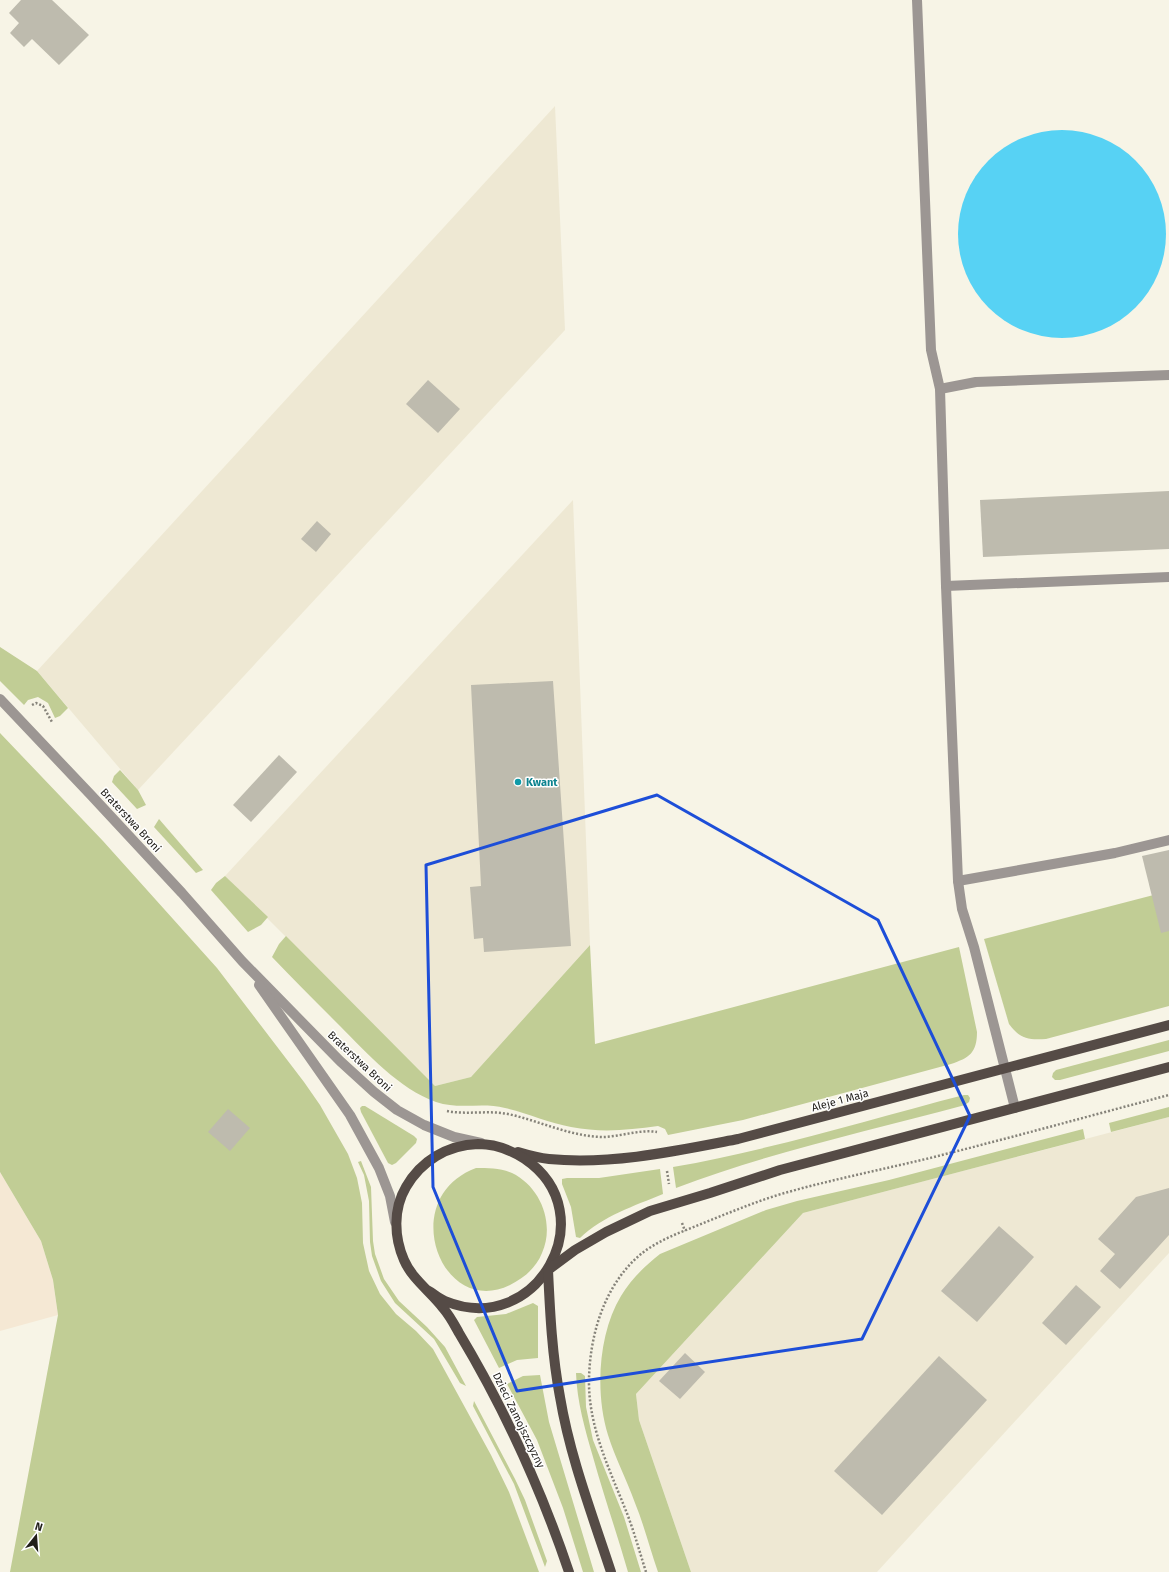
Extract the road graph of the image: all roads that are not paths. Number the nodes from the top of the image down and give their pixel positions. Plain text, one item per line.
1 (917, 0) edge
2 (1169, 375) edge
3 (940, 389) junction
4 (1169, 577) edge
5 (946, 586) junction
6 (0, 699) edge
7 (1169, 840) edge
8 (958, 882) junction
9 (242, 961) junction
10 (1169, 1025) edge
11 (1169, 1067) edge
12 (1006, 1068) junction
13 (1015, 1108) junction
14 (486, 1144) junction
15 (512, 1151) junction
16 (396, 1226) junction
17 (548, 1270) junction
18 (427, 1290) junction
19 (569, 1572) edge
20 (611, 1572) edge

1 - 3 street
2 - 3 street
3 - 5 street
4 - 5 street
5 - 8 street
6 - 9 street, Braterstwa Broni
7 - 8 street
8 - 12 street
9 - 14 street, Braterstwa Broni
9 - 16 street, Braterstwa Broni
10 - 12 main road, Aleje 1 Maja
11 - 13 main road
12 - 13 street
12 - 15 main road, Aleje 1 Maja
13 - 17 main road
14 - 15 main road, Aleje 1 Maja
14 - 16 main road, Aleje 1 Maja
15 - 17 main road
16 - 18 main road, Aleje 1 Maja
17 - 18 main road
17 - 20 main road
18 - 19 main road, Dzieci Zamojszczyzny

